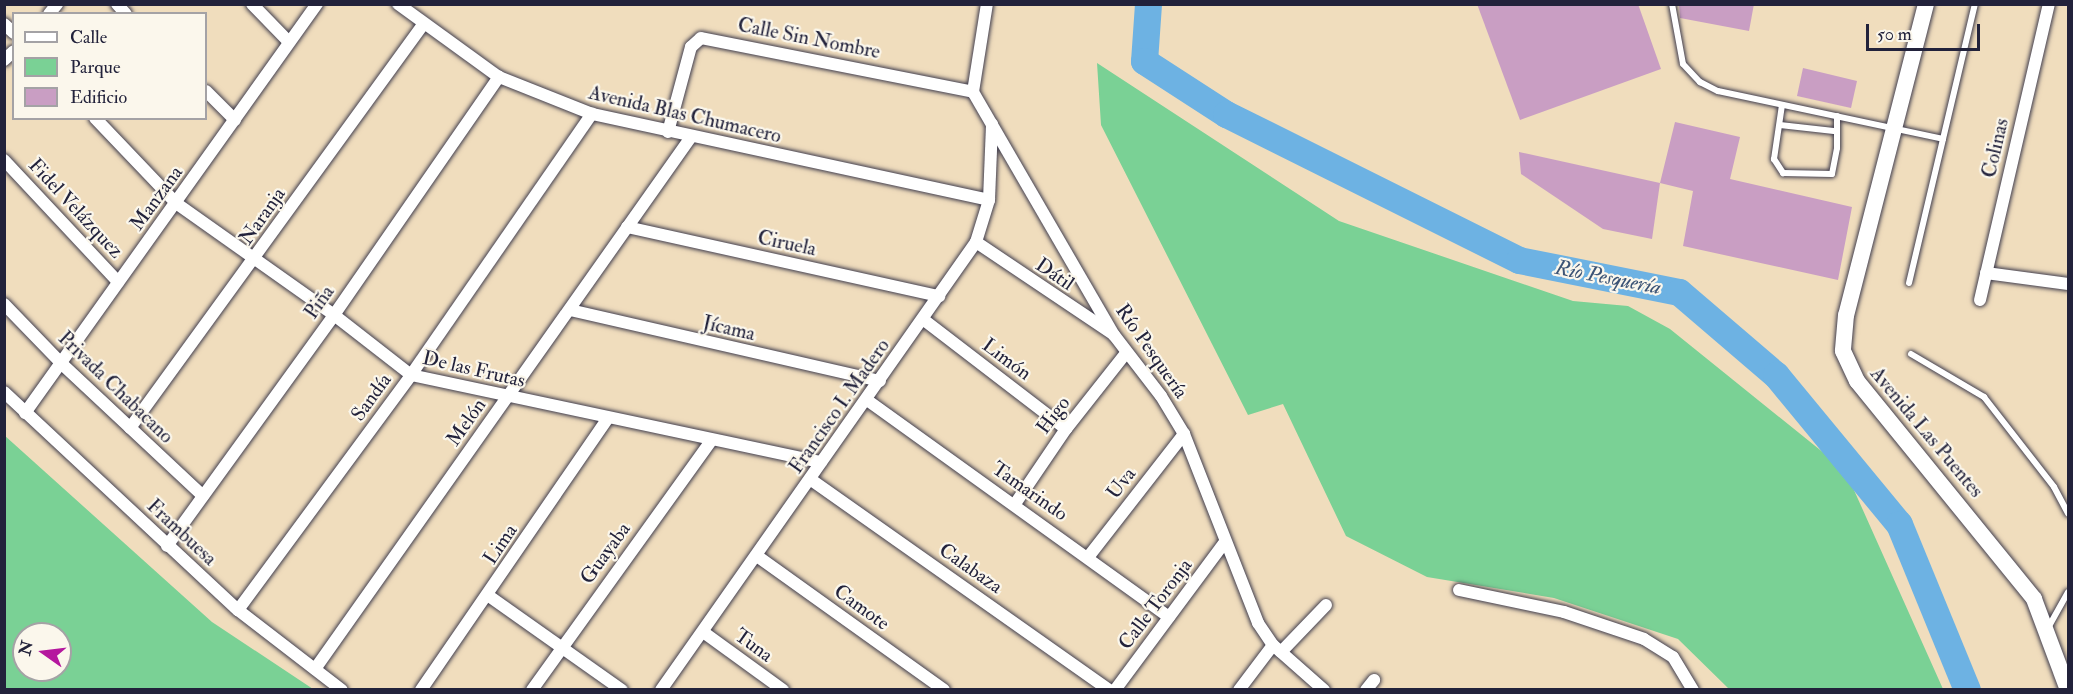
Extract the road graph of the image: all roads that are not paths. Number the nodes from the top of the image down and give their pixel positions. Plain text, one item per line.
1 (252, 4) edge
2 (317, 4) edge
3 (398, 4) edge
4 (987, 4) edge
5 (1672, 4) edge
6 (1926, 4) edge
7 (1975, 4) edge
8 (2049, 4) edge
9 (423, 24) junction
10 (289, 42) junction
11 (499, 76) junction
12 (207, 92) edge
13 (973, 92) junction
14 (1782, 105) junction
15 (592, 114) junction
16 (1837, 116) junction
17 (97, 120) edge
18 (235, 120) junction
19 (993, 123) junction
20 (1780, 124) junction
21 (1894, 129) junction
22 (1834, 131) junction
23 (668, 132) junction
24 (691, 137) junction
25 (1943, 139) junction
26 (4, 160) edge
27 (989, 200) junction
28 (176, 203) junction
29 (627, 228) junction
30 (976, 242) junction
31 (255, 260) junction
32 (1986, 273) junction
33 (118, 282) junction
34 (1909, 283) dead end
35 (2068, 284) edge
36 (939, 296) junction
37 (1980, 300) dead end
38 (4, 304) edge
39 (570, 310) junction
40 (334, 315) junction
41 (924, 320) junction
42 (1114, 335) junction
43 (1126, 353) junction
44 (1911, 354) dead end
45 (62, 364) junction
46 (411, 375) junction
47 (880, 381) junction
48 (4, 392) edge
49 (508, 397) junction
50 (867, 400) junction
51 (25, 413) junction
52 (608, 418) junction
53 (130, 428) junction
54 (1066, 429) junction
55 (1184, 434) junction
56 (711, 441) junction
57 (821, 462) junction
58 (810, 479) junction
59 (203, 496) junction
60 (1015, 504) junction
61 (2068, 513) edge
62 (1225, 542) junction
63 (167, 546) junction
64 (757, 556) junction
65 (1089, 556) junction
66 (1459, 590) dead end
67 (2068, 592) edge
68 (489, 596) junction
69 (1326, 605) dead end
70 (238, 610) junction
71 (1169, 617) junction
72 (2048, 629) junction
73 (703, 632) junction
74 (561, 648) junction
75 (1277, 649) junction
76 (315, 669) junction
77 (342, 690) edge
78 (421, 690) edge
79 (532, 690) edge
80 (622, 690) edge
81 (661, 690) edge
82 (783, 690) edge
83 (944, 690) edge
84 (1109, 690) edge
85 (1116, 690) edge
86 (1239, 690) edge
87 (1324, 690) edge
88 (1693, 690) edge
89 (2068, 690) edge

1 - 10 street
2 - 10 street, Manzana
3 - 9 street, Avenida Blas Chumacero
4 - 13 street
5 - 14 lane
6 - 21 street, Avenida Las Puentes
7 - 25 lane
8 - 32 street, Colinas
9 - 11 street, Avenida Blas Chumacero
9 - 31 street, Naranja
10 - 18 street, Manzana
11 - 15 street, Avenida Blas Chumacero
11 - 40 street, Piña
12 - 18 street
13 - 19 street, Río Pesquería
13 - 23 street, Calle Sin Nombre
14 - 16 lane
14 - 20 lane
15 - 23 street, Avenida Blas Chumacero
15 - 46 street, Sandía
16 - 21 lane
16 - 22 lane
17 - 28 street, De las Frutas
18 - 28 street, Manzana
19 - 27 street, Francisco I. Madero
19 - 42 street, Río Pesquería
20 - 22 lane
20 - 22 lane
21 - 25 lane
21 - 72 street, Avenida Las Puentes
23 - 24 street, Avenida Blas Chumacero
24 - 27 street, Avenida Blas Chumacero
24 - 29 street, Melón
25 - 34 lane
26 - 33 street, Fidel Velázquez
27 - 30 street, Francisco I. Madero
28 - 31 street, De las Frutas
28 - 33 street, Manzana
29 - 36 street, Ciruela
29 - 39 street, Melón
30 - 36 street, Francisco I. Madero
30 - 42 street, Dátil
31 - 40 street, De las Frutas
31 - 53 street, Naranja
32 - 35 street
32 - 37 street, Colinas
33 - 45 street, Manzana
36 - 41 street, Francisco I. Madero
38 - 45 street, Privada Chabacano
39 - 47 street, Jícama
39 - 49 street, Melón
40 - 46 street, De las Frutas
40 - 59 street, Piña
41 - 47 street, Francisco I. Madero
41 - 54 street, Limón
42 - 43 street, Río Pesquería
43 - 54 street, Higo
43 - 55 street, Río Pesquería
44 - 61 lane
45 - 51 street, Manzana
45 - 53 street, Privada Chabacano
46 - 49 street, De las Frutas
46 - 70 street, Sandía
47 - 50 street, Francisco I. Madero
48 - 51 street, Frambuesa
49 - 52 street, De las Frutas
49 - 76 street, Melón
50 - 57 street, Francisco I. Madero
50 - 60 street, Tamarindo
51 - 63 street, Frambuesa
52 - 56 street, De las Frutas
52 - 68 street, Lima
53 - 59 street, Privada Chabacano
54 - 60 street, Higo
55 - 62 street, Río Pesquería
55 - 65 street, Uva
56 - 57 street, De las Frutas
56 - 74 street, Guayaba
57 - 58 street, Francisco I. Madero
58 - 64 street, Francisco I. Madero
58 - 84 street, Calabaza
59 - 63 street, Piña
60 - 65 street, Tamarindo
62 - 71 street, Calle Toronja
62 - 75 street, Río Pesquería
63 - 70 street, Frambuesa
64 - 73 street, Francisco I. Madero
64 - 83 street, Camote
65 - 71 street, Tamarindo
66 - 88 street
67 - 72 lane
68 - 74 street
68 - 78 street, Lima
69 - 75 street
70 - 76 street, Frambuesa
71 - 85 street, Calle Toronja
72 - 89 street, Avenida Las Puentes
73 - 81 street, Francisco I. Madero
73 - 82 street, Tuna
74 - 79 street, Guayaba
74 - 80 street
75 - 86 street
75 - 87 street, Río Pesquería
76 - 77 street, Frambuesa

